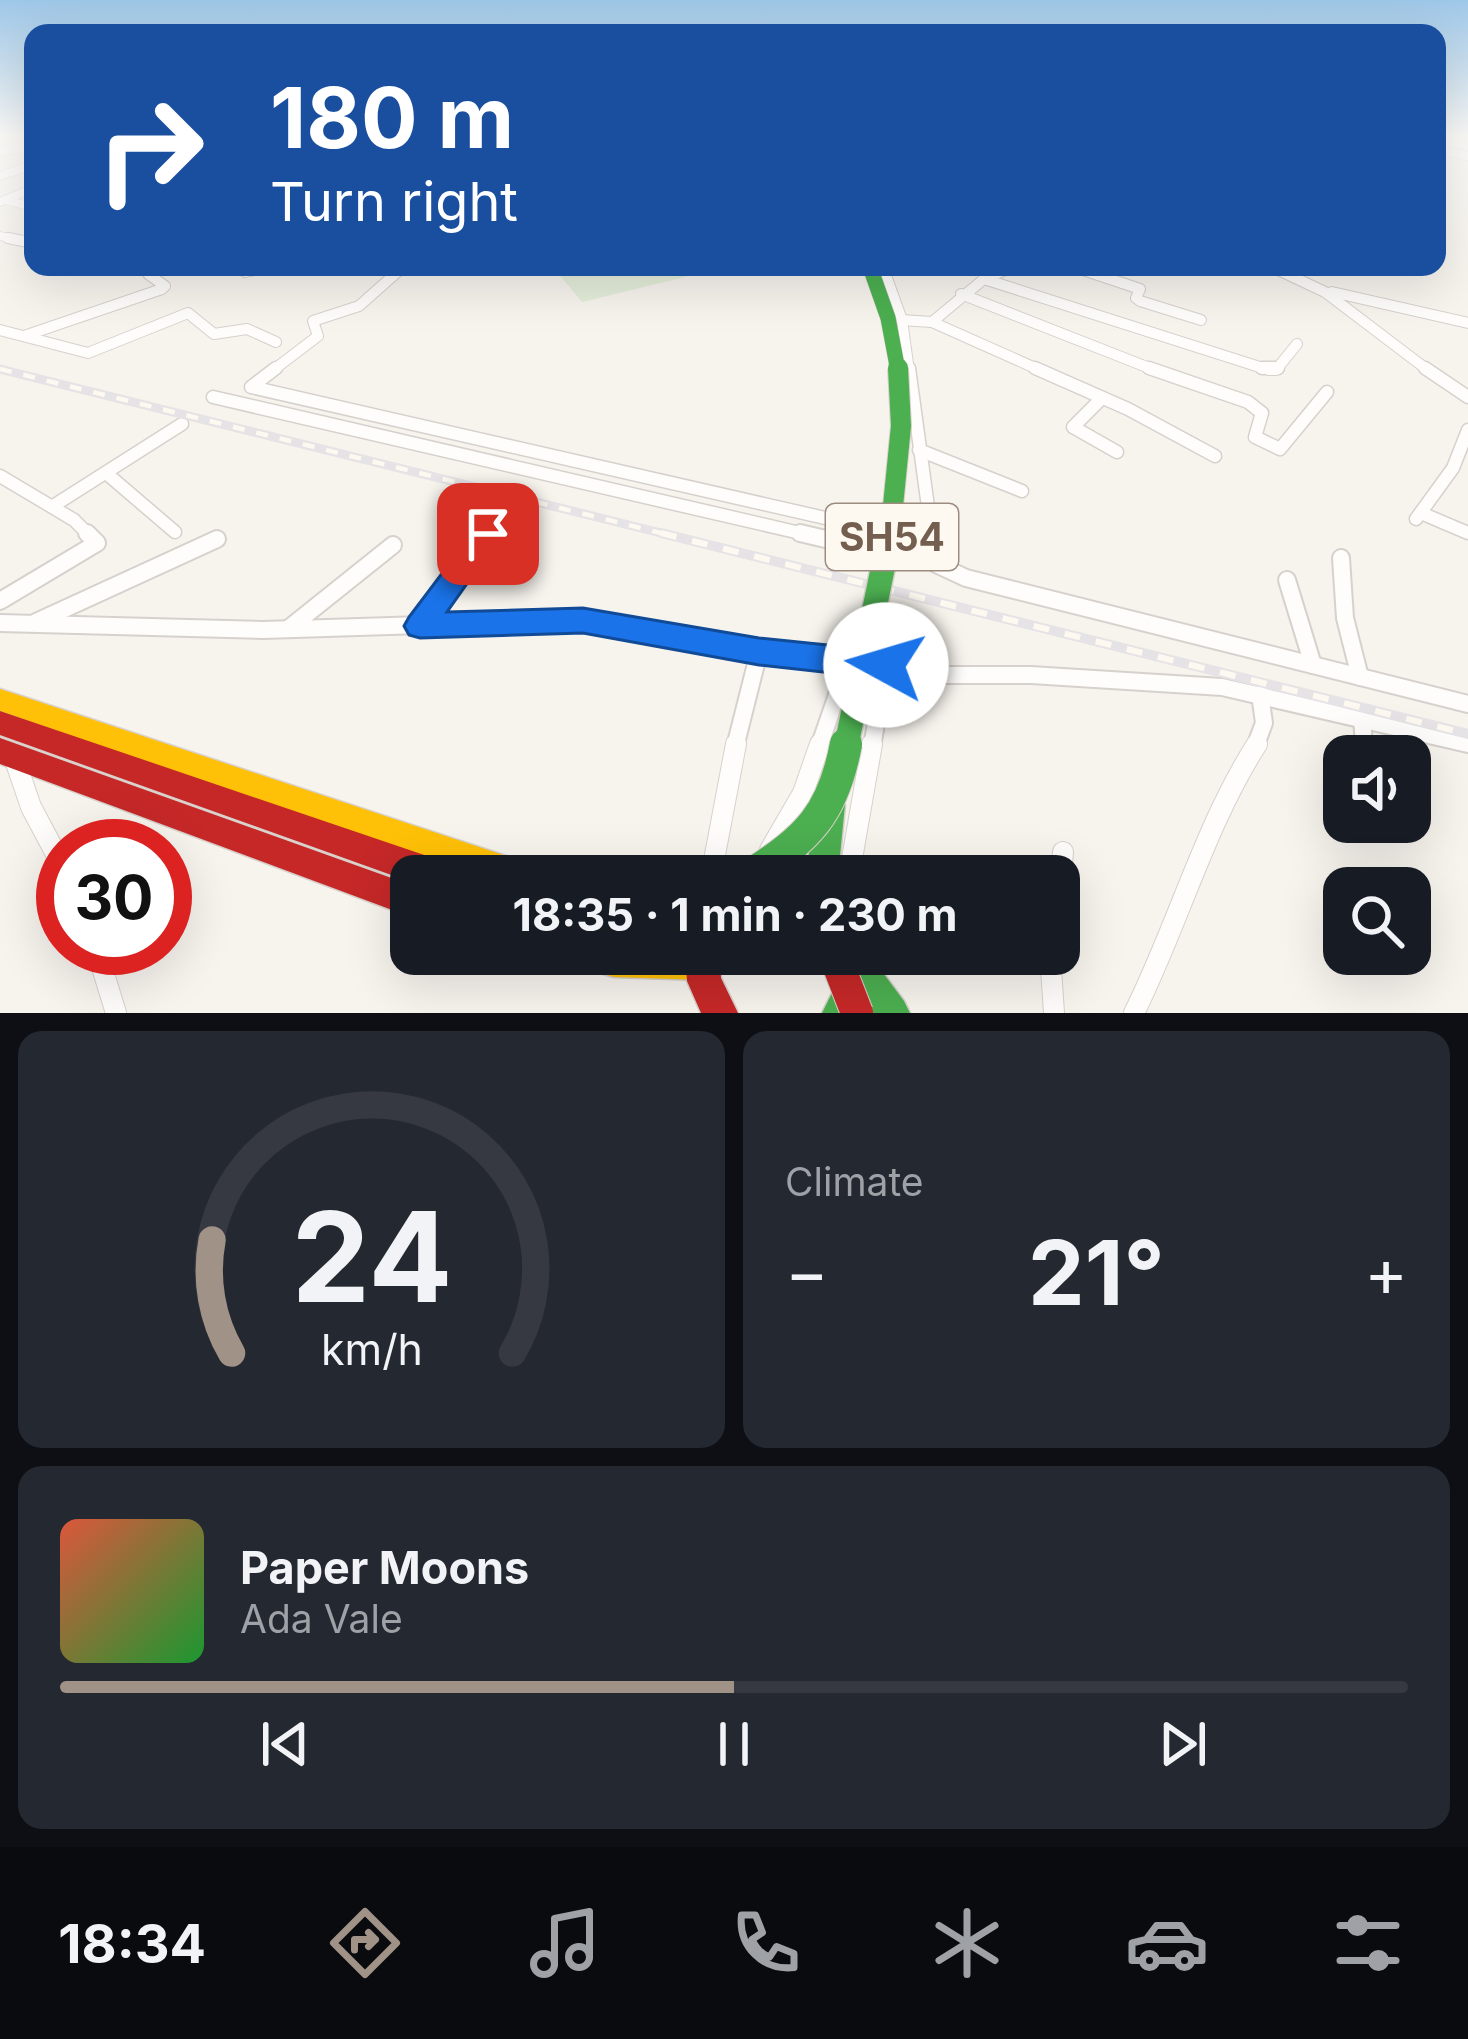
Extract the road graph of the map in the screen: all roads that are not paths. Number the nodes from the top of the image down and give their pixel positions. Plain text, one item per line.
1 (151, 276) edge
2 (393, 276) edge
3 (875, 276) edge
4 (886, 276) edge
5 (991, 276) edge
6 (1100, 276) edge
7 (1293, 276) edge
8 (984, 279) junction
9 (1327, 291) junction
10 (961, 294) junction
11 (902, 320) junction
12 (1201, 320) dead end
13 (932, 322) junction
14 (1468, 323) edge
15 (0, 330) edge
16 (24, 336) junction
17 (276, 342) dead end
18 (1297, 344) dead end
19 (1327, 392) dead end
20 (213, 397) dead end
21 (1102, 398) junction
22 (1468, 398) edge
23 (182, 424) dead end
24 (1468, 430) edge
25 (920, 450) junction
26 (1117, 452) dead end
27 (1215, 456) dead end
28 (106, 472) junction
29 (0, 476) edge
30 (1022, 491) dead end
31 (53, 506) junction
32 (175, 532) dead end
33 (1468, 532) edge
34 (488, 534) dead end
35 (217, 538) dead end
36 (929, 542) junction
37 (392, 545) dead end
38 (889, 554) junction
39 (1341, 558) dead end
40 (1287, 580) dead end
41 (0, 601) edge
42 (0, 623) edge
43 (31, 624) junction
44 (420, 626) junction
45 (288, 629) junction
46 (759, 652) junction
47 (849, 662) junction
48 (886, 665) junction
49 (1313, 665) junction
50 (1360, 677) junction
51 (1260, 694) junction
52 (0, 700) edge
53 (1468, 704) edge
54 (1361, 717) junction
55 (0, 723) edge
56 (1362, 735) edge
57 (1468, 744) edge
58 (7, 753) edge
59 (830, 804) junction
60 (37, 819) edge
61 (1063, 852) dead end
62 (456, 855) edge
63 (715, 855) edge
64 (764, 855) edge
65 (782, 855) edge
66 (824, 855) edge
67 (853, 855) edge
68 (1063, 855) edge
69 (390, 859) edge
70 (390, 893) edge
71 (104, 975) edge
72 (704, 975) edge
73 (842, 975) edge
74 (854, 975) edge
75 (866, 975) edge
76 (1051, 975) edge
77 (710, 1008) edge
78 (116, 1013) edge
79 (840, 1013) edge
80 (857, 1013) edge
81 (892, 1013) edge
82 (1054, 1013) edge
83 (1134, 1013) edge

1 - 16 street
2 - 36 street
3 - 38 main road, SH54, bridge
4 - 11 street
5 - 8 street
6 - 12 street
7 - 9 street
8 - 10 street
8 - 18 street
9 - 14 street
9 - 22 street
10 - 13 street
10 - 19 street
11 - 13 street
11 - 25 street
13 - 21 street
15 - 16 street
16 - 17 street
20 - 38 street
21 - 26 street
21 - 27 street
23 - 28 street
24 - 33 street
25 - 30 street
25 - 36 street
28 - 31 street
28 - 32 street
29 - 31 street
31 - 41 street
34 - 44 street
35 - 43 street
36 - 49 street
37 - 45 street
38 - 59 main road, SH54, bridge
39 - 50 street
40 - 49 street
42 - 43 street
43 - 45 street
44 - 45 street
44 - 46 street
46 - 47 street
46 - 63 street
47 - 48 street
47 - 64 street
48 - 51 street
48 - 67 street
49 - 50 street
50 - 53 street
51 - 54 street
51 - 83 street
52 - 62 main road
54 - 56 street
54 - 57 street
55 - 69 main road
58 - 60 street
58 - 70 main road
59 - 65 main road, SH54, bridge
59 - 66 main road
61 - 68 street
71 - 78 street
72 - 77 main road
73 - 80 main road, bridge
74 - 79 main road
75 - 81 main road
76 - 82 street

